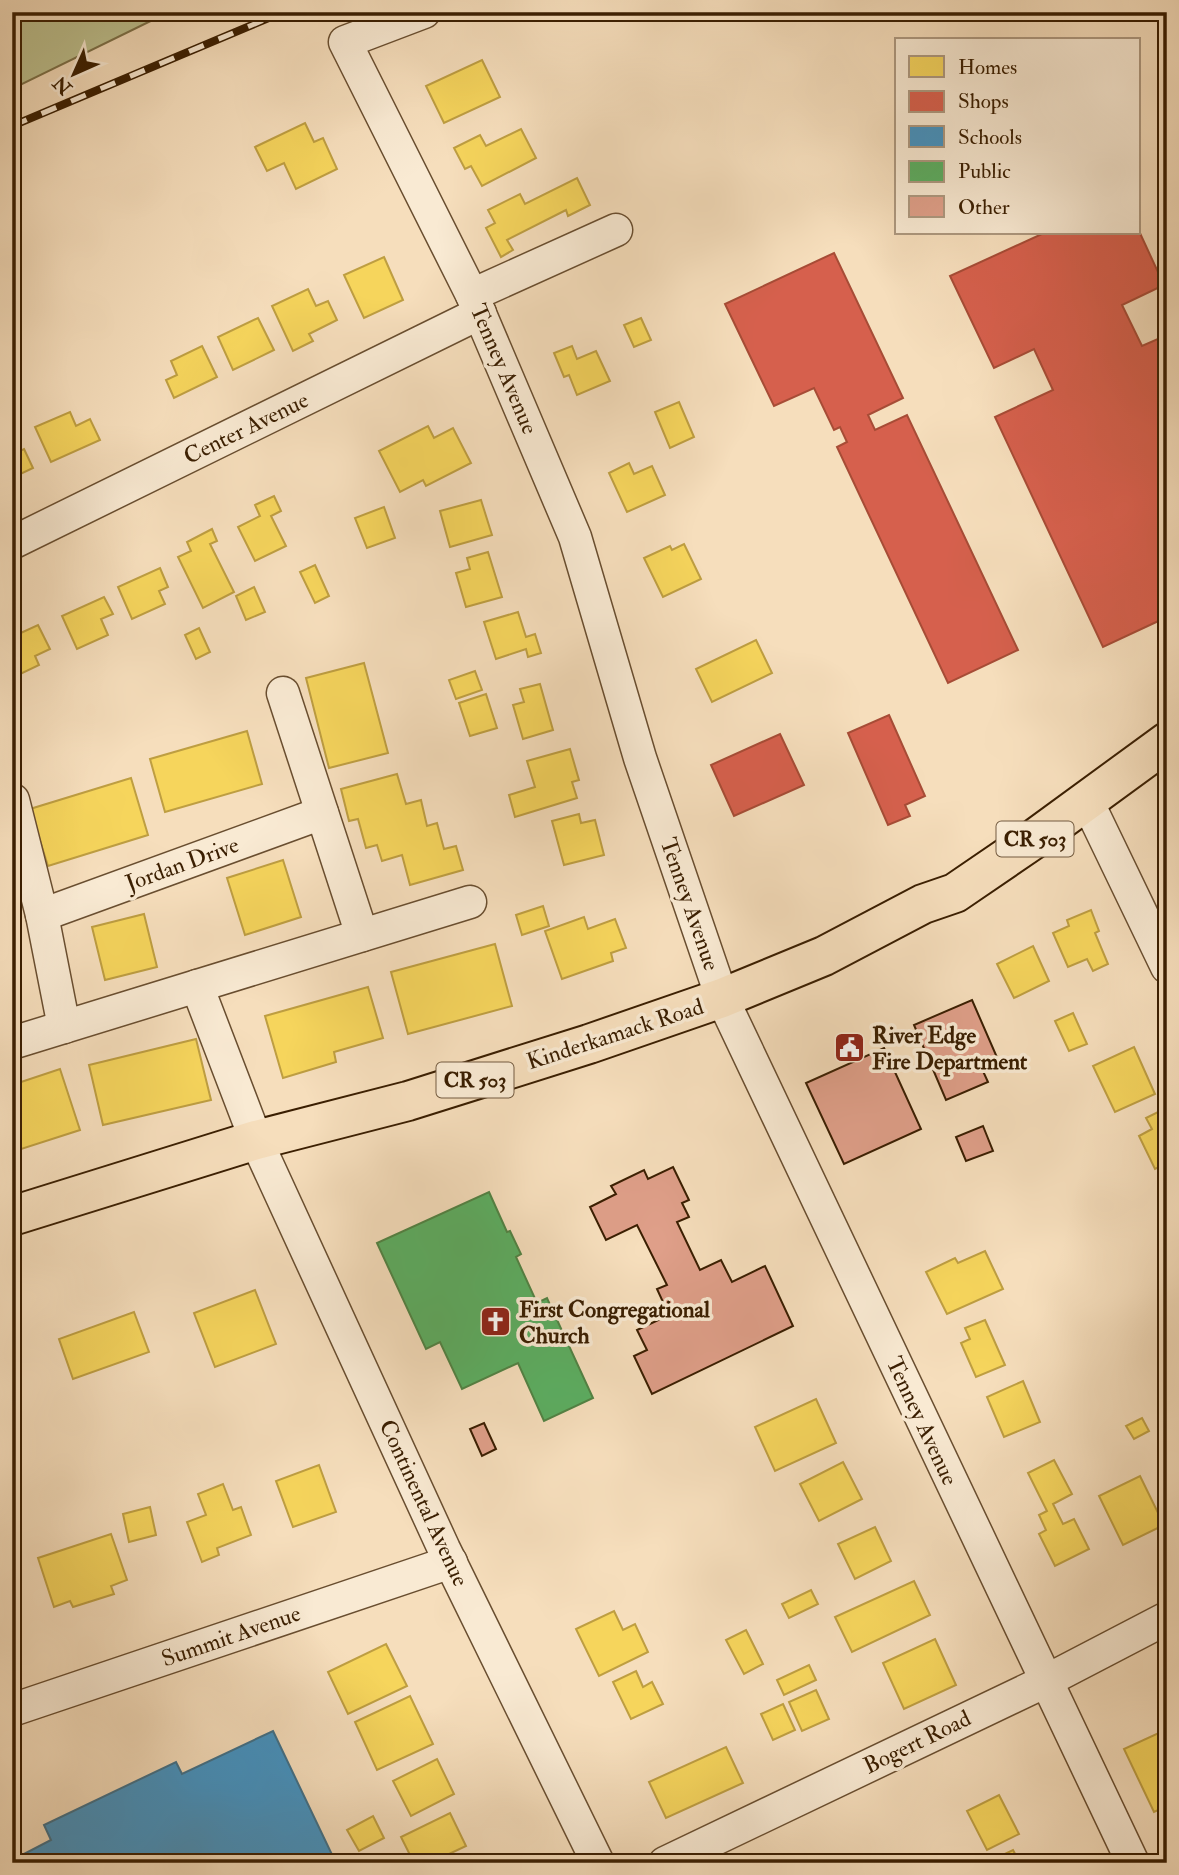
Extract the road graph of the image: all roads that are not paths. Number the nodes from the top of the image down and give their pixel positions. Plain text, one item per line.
1 (424, 12) edge
2 (616, 230) dead end
3 (476, 304) junction
4 (12, 543) edge
5 (283, 693) dead end
6 (1167, 742) edge
7 (13, 800) edge
8 (1087, 801) junction
9 (322, 813) junction
10 (470, 902) dead end
11 (42, 915) junction
12 (362, 935) junction
13 (1167, 967) edge
14 (197, 986) junction
15 (722, 998) junction
16 (64, 1027) junction
17 (12, 1043) edge
18 (256, 1140) junction
19 (12, 1216) edge
20 (451, 1562) junction
21 (1167, 1618) edge
22 (1046, 1681) junction
23 (12, 1710) edge
24 (598, 1863) edge
25 (665, 1863) edge
26 (1133, 1863) edge

1 - 3 street, Tenney Avenue
2 - 3 street, Center Avenue
3 - 4 street, Center Avenue
3 - 15 street, Tenney Avenue
5 - 9 street
6 - 8 main road, Kinderkamack Road / CR 503
7 - 11 street
8 - 13 street
8 - 15 main road, Kinderkamack Road / CR 503
9 - 11 street, Jordan Drive
9 - 12 street
10 - 12 street
11 - 16 street
12 - 14 street
14 - 16 street
14 - 18 street
15 - 18 main road, Kinderkamack Road / CR 503
15 - 22 street, Tenney Avenue
16 - 17 street
18 - 19 main road, Kinderkamack Road / CR 503
18 - 20 street, Continental Avenue
20 - 23 street, Summit Avenue
20 - 24 street, Continental Avenue
21 - 22 street, Bogert Road
22 - 25 street, Bogert Road
22 - 26 street, Tenney Avenue

